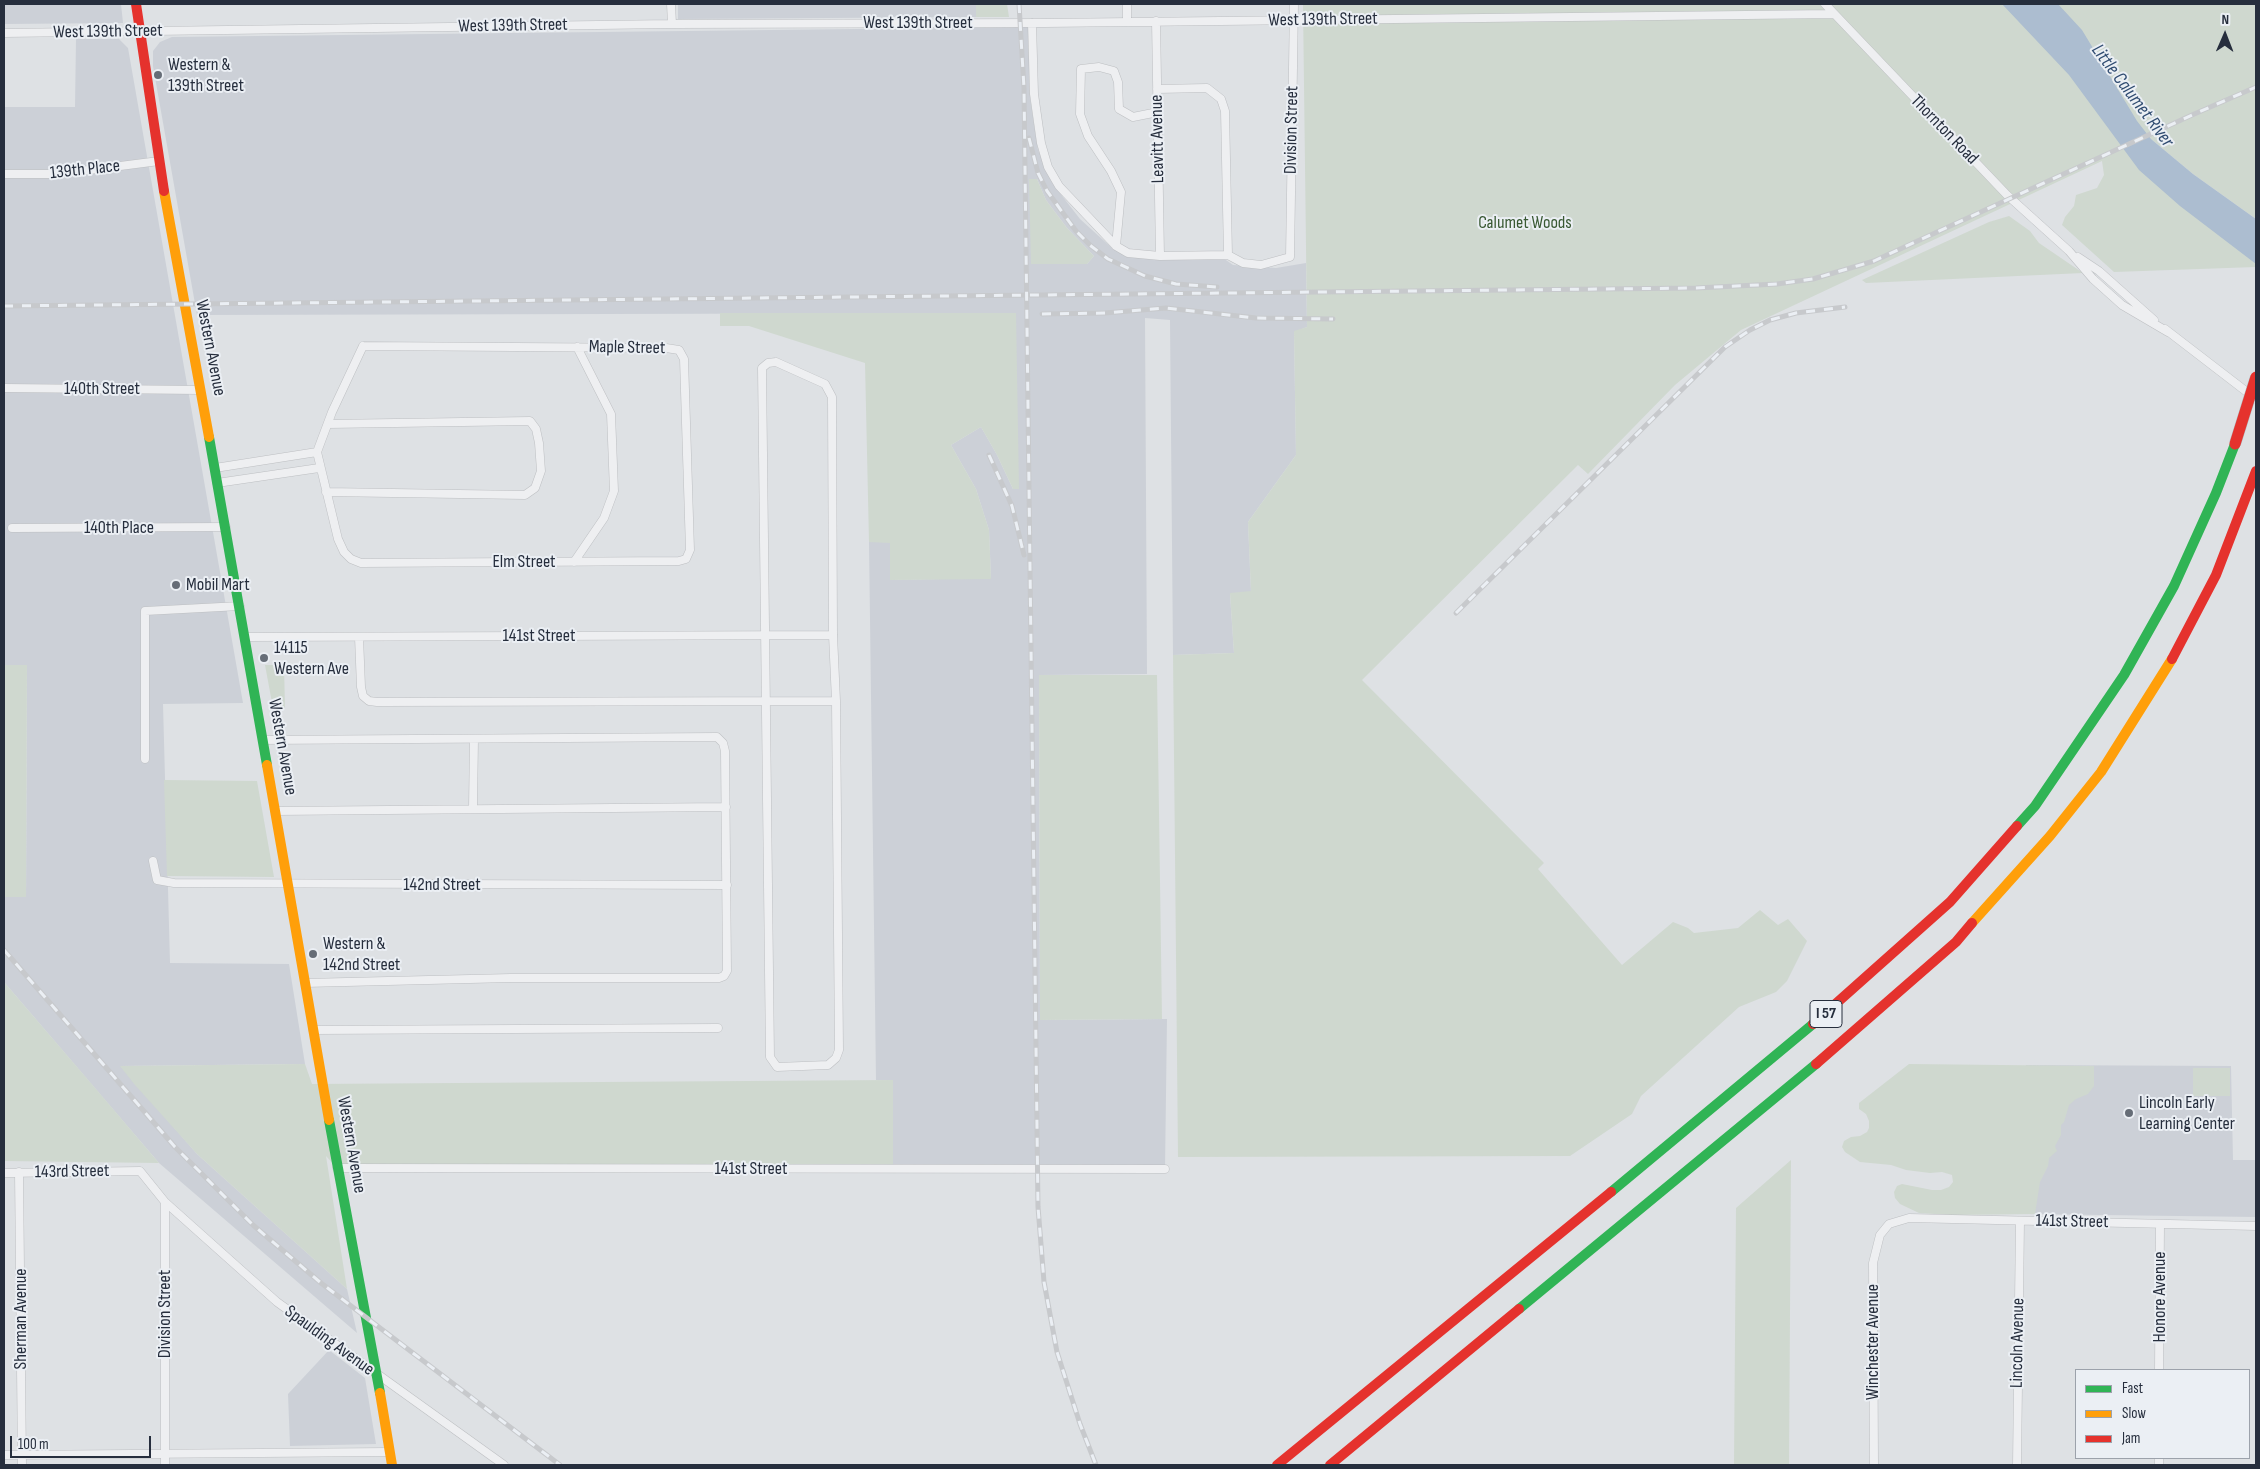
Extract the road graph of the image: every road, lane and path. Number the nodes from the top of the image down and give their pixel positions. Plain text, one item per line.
1 (136, 4) edge
2 (671, 4) edge
3 (1127, 4) edge
4 (1294, 4) edge
5 (1825, 4) edge
6 (1833, 14) junction
7 (1294, 20) junction
8 (1156, 21) junction
9 (1127, 22) junction
10 (1032, 23) junction
11 (672, 24) junction
12 (139, 32) junction
13 (4, 33) edge
14 (1157, 89) junction
15 (1158, 112) junction
16 (159, 161) junction
17 (7, 174) edge
18 (1116, 246) junction
19 (1228, 254) junction
20 (1160, 256) junction
21 (577, 347) junction
22 (2256, 377) edge
23 (4, 388) edge
24 (200, 390) junction
25 (2256, 400) edge
26 (328, 424) junction
27 (317, 452) junction
28 (214, 468) junction
29 (319, 468) junction
30 (2256, 471) edge
31 (217, 483) junction
32 (326, 492) junction
33 (226, 527) junction
34 (12, 528) dead end
35 (686, 559) joint
36 (574, 562) junction
37 (240, 606) junction
38 (767, 635) junction
39 (833, 635) junction
40 (359, 636) junction
41 (246, 637) junction
42 (767, 700) junction
43 (836, 701) junction
44 (474, 739) junction
45 (263, 740) junction
46 (145, 759) dead end
47 (726, 807) junction
48 (473, 808) junction
49 (275, 811) junction
50 (153, 861) dead end
51 (286, 885) junction
52 (727, 885) junction
53 (305, 983) junction
54 (718, 1028) dead end
55 (313, 1030) junction
56 (337, 1168) junction
57 (1165, 1169) dead end
58 (19, 1172) junction
59 (4, 1173) edge
60 (165, 1202) junction
61 (2020, 1221) junction
62 (1889, 1224) joint
63 (2160, 1224) junction
64 (2256, 1226) edge
65 (2160, 1369) edge
66 (376, 1376) junction
67 (389, 1452) junction
68 (165, 1454) junction
69 (22, 1455) junction
70 (4, 1456) edge
71 (22, 1465) edge
72 (165, 1465) edge
73 (392, 1465) edge
74 (504, 1465) edge
75 (1276, 1465) edge
76 (1330, 1465) edge
77 (1874, 1465) edge
78 (2017, 1465) edge

1 - 12 main road, Western Avenue
2 - 11 street
3 - 9 street
4 - 7 street, Division Street
5 - 6 street, Thornton Road
6 - 7 street, West 139th Street
6 - 25 street, Thornton Road
7 - 8 street, West 139th Street
7 - 19 street, Division Street
8 - 9 street, West 139th Street
8 - 14 street, Leavitt Avenue
9 - 10 street, West 139th Street
10 - 11 street, West 139th Street
10 - 18 street
11 - 12 street, West 139th Street
12 - 13 street, West 139th Street
12 - 16 main road, Western Avenue
14 - 15 street, Leavitt Avenue
14 - 19 street
15 - 18 street
15 - 20 street, Leavitt Avenue
16 - 17 street, 139th Place
16 - 24 main road, Western Avenue
18 - 20 street
19 - 20 street
21 - 26 street, Maple Street
21 - 35 street, Maple Street
21 - 36 street
22 - 75 main road, I 57, bridge
23 - 24 street, 140th Street
24 - 28 main road, Western Avenue
26 - 27 street
26 - 32 street
27 - 28 street
27 - 29 street
28 - 31 main road, Western Avenue
29 - 31 street
29 - 32 street
30 - 76 main road, I 57
31 - 33 main road, Western Avenue
32 - 36 street, Elm Street
33 - 34 street, 140th Place
33 - 37 main road, Western Avenue
35 - 36 street, Elm Street
37 - 41 main road, Western Avenue
37 - 46 street
38 - 39 street, 141st Street
38 - 39 street
38 - 40 street, 141st Street
38 - 42 street
39 - 43 street
40 - 41 street, 141st Street
40 - 42 street
41 - 45 main road, Western Avenue
42 - 43 street
42 - 43 street
44 - 45 street
44 - 47 street
44 - 48 street
45 - 49 main road, Western Avenue
47 - 48 street
47 - 52 street
48 - 49 street
49 - 51 main road, Western Avenue
50 - 51 street, 142nd Street
51 - 52 street, 142nd Street
51 - 53 main road, Western Avenue
52 - 53 street
53 - 55 main road, Western Avenue
54 - 55 street
55 - 56 main road, Western Avenue
56 - 57 street, 141st Street
56 - 66 main road, Western Avenue
58 - 59 street, 143rd Street
58 - 60 street, 143rd Street
58 - 69 street, Sherman Avenue
60 - 66 street, Spaulding Avenue
60 - 68 street, Division Street
61 - 62 street, 141st Street
61 - 63 street, 141st Street
61 - 78 street, Lincoln Avenue
62 - 77 street, Winchester Avenue
63 - 64 street, 141st Street
63 - 65 street, Honore Avenue
66 - 67 main road, Western Avenue
66 - 74 street, Spaulding Avenue
67 - 68 street
67 - 73 main road, Western Avenue
68 - 69 street
68 - 72 street, Division Street
69 - 70 street
69 - 71 street, Sherman Avenue

